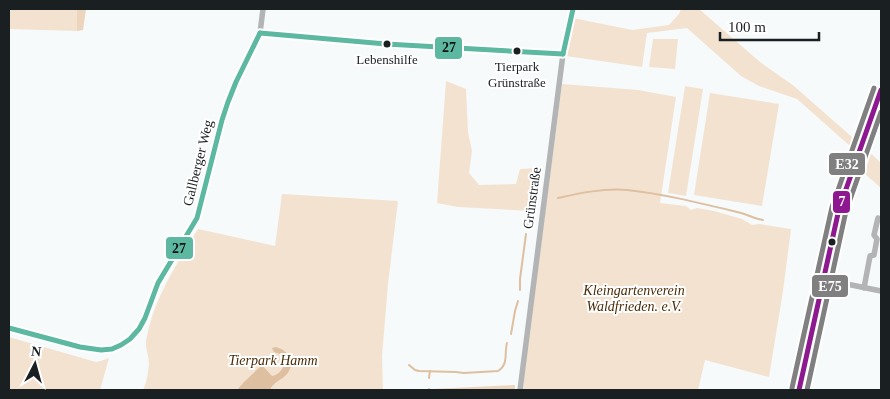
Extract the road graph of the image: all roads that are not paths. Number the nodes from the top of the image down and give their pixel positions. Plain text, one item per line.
1 (263, 9) edge
2 (573, 9) edge
3 (260, 33) junction
4 (563, 54) junction
5 (881, 90) edge
6 (878, 218) dead end
7 (822, 279) junction
8 (864, 288) junction
9 (881, 291) edge
10 (9, 328) edge
11 (520, 390) edge
12 (799, 390) edge

1 - 3 street, Gallberger Weg
2 - 4 street, Grünstraße
3 - 4 street
3 - 10 street, Gallberger Weg
4 - 11 street, Grünstraße
5 - 7 street
6 - 8 street
7 - 8 street
7 - 12 street
8 - 9 street

